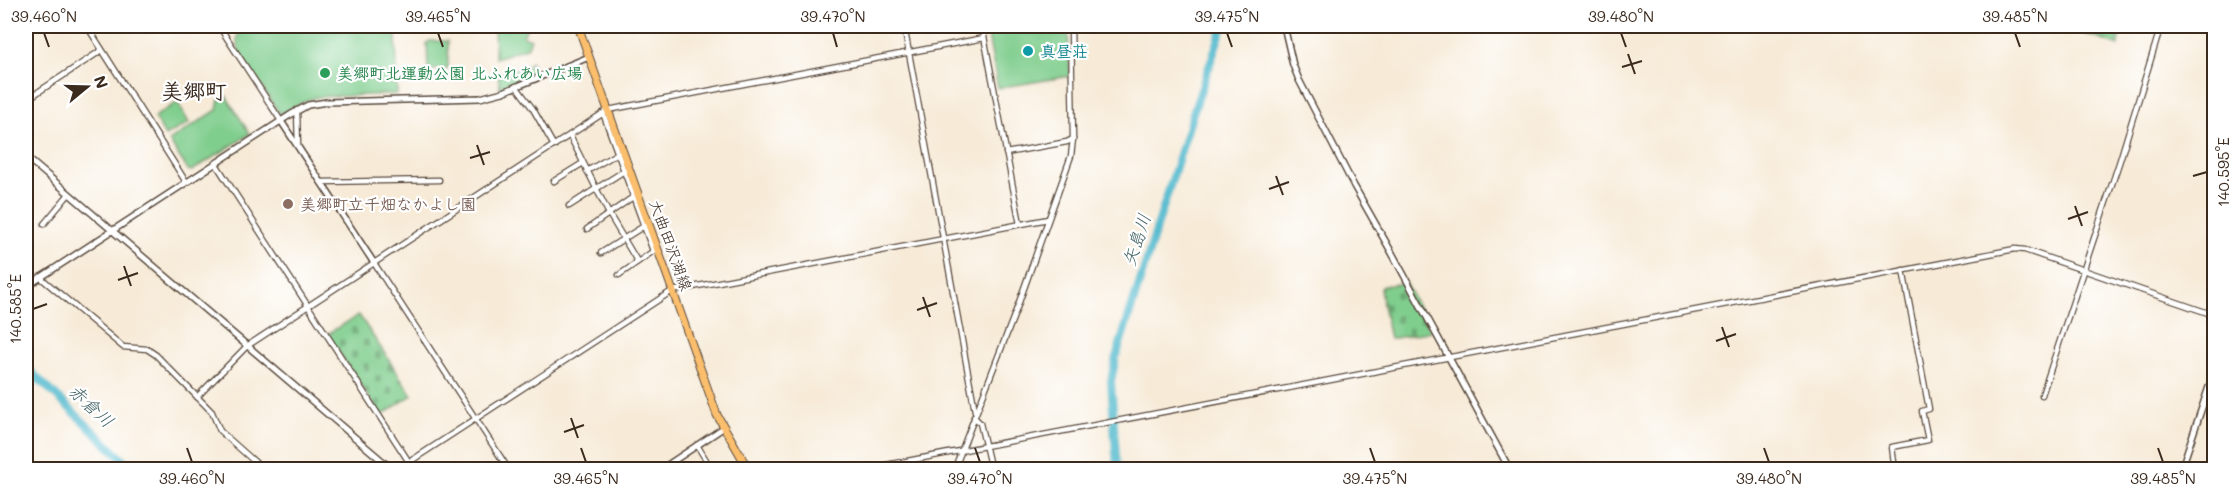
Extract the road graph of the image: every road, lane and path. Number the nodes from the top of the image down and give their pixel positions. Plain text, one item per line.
1 (87, 26) edge
2 (219, 26) edge
3 (578, 26) edge
4 (904, 26) edge
5 (982, 26) edge
6 (1071, 26) edge
7 (1284, 26) edge
8 (2161, 26) edge
9 (984, 38) junction
10 (102, 50) junction
11 (908, 52) junction
12 (589, 57) junction
13 (516, 86) junction
14 (26, 100) edge
15 (297, 110) junction
16 (605, 112) junction
17 (281, 121) junction
18 (570, 136) junction
19 (1073, 139) junction
20 (554, 146) junction
21 (298, 149) junction
22 (618, 153) junction
23 (1006, 153) junction
24 (26, 157) edge
25 (583, 163) junction
26 (216, 164) junction
27 (587, 171) junction
28 (624, 171) junction
29 (439, 180) dead end
30 (554, 181) dead end
31 (186, 182) junction
32 (321, 182) junction
33 (596, 189) junction
34 (69, 194) junction
35 (633, 197) junction
36 (569, 206) dead end
37 (609, 214) junction
38 (1048, 219) junction
39 (44, 224) dead end
40 (1020, 224) junction
41 (644, 226) junction
42 (587, 229) dead end
43 (112, 230) junction
44 (624, 238) junction
45 (944, 239) junction
46 (655, 250) junction
47 (601, 253) dead end
48 (638, 261) junction
49 (374, 263) junction
50 (2082, 269) junction
51 (1903, 270) junction
52 (619, 275) dead end
53 (40, 278) junction
54 (26, 287) edge
55 (672, 291) junction
56 (307, 306) junction
57 (2214, 315) edge
58 (247, 346) junction
59 (1448, 357) junction
60 (2214, 372) edge
61 (2042, 395) dead end
62 (197, 397) junction
63 (975, 415) junction
64 (476, 419) junction
65 (723, 428) junction
66 (698, 445) junction
67 (986, 445) junction
68 (961, 450) junction
69 (409, 462) junction
70 (264, 470) edge
71 (393, 470) edge
72 (398, 470) edge
73 (509, 470) edge
74 (660, 470) edge
75 (712, 470) edge
76 (749, 470) edge
77 (861, 470) edge
78 (954, 470) edge
79 (991, 470) edge
80 (1510, 470) edge
81 (1895, 470) edge
82 (1977, 470) edge
83 (2012, 470) edge
84 (2181, 470) edge

1 - 10 street
2 - 17 street
3 - 12 main road, 大曲田沢湖線
4 - 11 street
5 - 9 street
6 - 19 street
7 - 59 street
8 - 50 street
9 - 11 street
9 - 23 street
10 - 14 street
10 - 31 street
11 - 16 street
11 - 45 street
12 - 13 street
12 - 16 main road, 大曲田沢湖線
13 - 15 street
13 - 20 street
15 - 17 street
15 - 21 street
16 - 18 street
16 - 22 street
16 - 46 main road, 大曲田沢湖線
17 - 21 street
17 - 26 street
18 - 20 street
18 - 25 street
19 - 23 street
19 - 38 street
20 - 49 street
21 - 32 street
22 - 27 street
22 - 28 street
23 - 40 street
24 - 34 street
25 - 27 street
25 - 30 street
26 - 31 street
26 - 56 street
27 - 33 street
28 - 33 street
28 - 35 street
29 - 32 street
31 - 43 street
32 - 49 street
33 - 36 street
33 - 37 street
34 - 39 street
34 - 43 street
35 - 37 street
35 - 41 street
37 - 42 street
37 - 44 street
38 - 40 street
38 - 63 street
40 - 45 street
41 - 44 street
41 - 46 street
43 - 53 street
43 - 58 street
44 - 47 street
44 - 48 street
45 - 55 street
45 - 63 street
46 - 48 street
46 - 55 main road, 大曲田沢湖線
48 - 52 street
49 - 56 street
49 - 64 street
50 - 51 street
50 - 57 street
50 - 61 street
51 - 59 street
51 - 81 street
53 - 54 street
53 - 62 street
55 - 64 street
55 - 65 main road, 大曲田沢湖線
56 - 58 street
56 - 69 street
58 - 62 street
58 - 71 street
59 - 67 street
59 - 80 street
60 - 84 street
62 - 70 street
63 - 67 street
63 - 68 street
64 - 69 street
64 - 73 street
65 - 66 street
65 - 76 main road, 大曲田沢湖線
66 - 74 street
66 - 75 street
67 - 68 street
67 - 79 street
68 - 77 street
68 - 78 street
69 - 72 street
82 - 83 street

